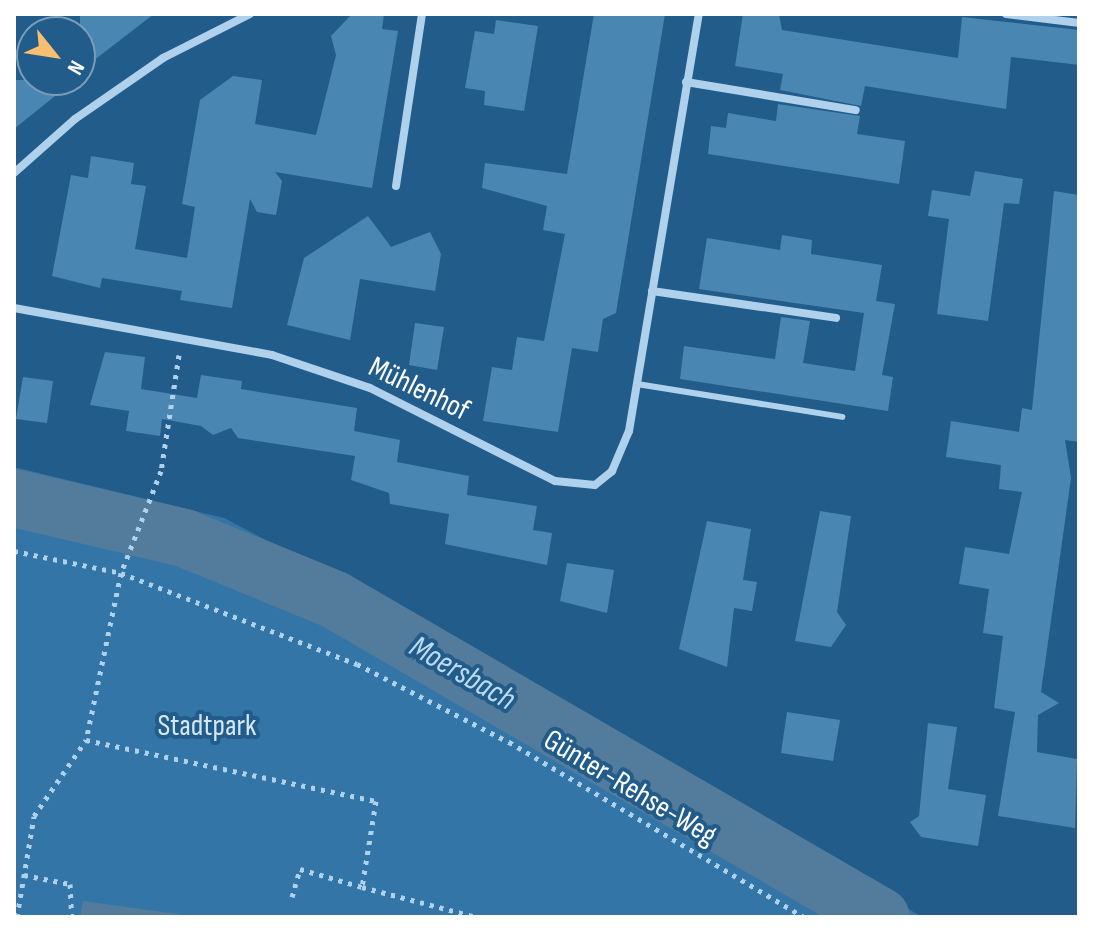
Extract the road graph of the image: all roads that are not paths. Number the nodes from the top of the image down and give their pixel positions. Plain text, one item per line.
1 (250, 14) edge
2 (422, 14) edge
3 (699, 14) edge
4 (1006, 14) edge
5 (1079, 23) edge
6 (686, 82) junction
7 (856, 110) dead end
8 (14, 173) edge
9 (396, 186) dead end
10 (652, 291) junction
11 (14, 308) edge
12 (836, 318) dead end
13 (637, 384) junction
14 (842, 417) dead end

1 - 8 street
2 - 9 street
3 - 6 street, Mühlenhof
4 - 5 street
6 - 7 street
6 - 10 street, Mühlenhof
10 - 12 street
10 - 13 street, Mühlenhof
11 - 13 street, Mühlenhof
13 - 14 lane

